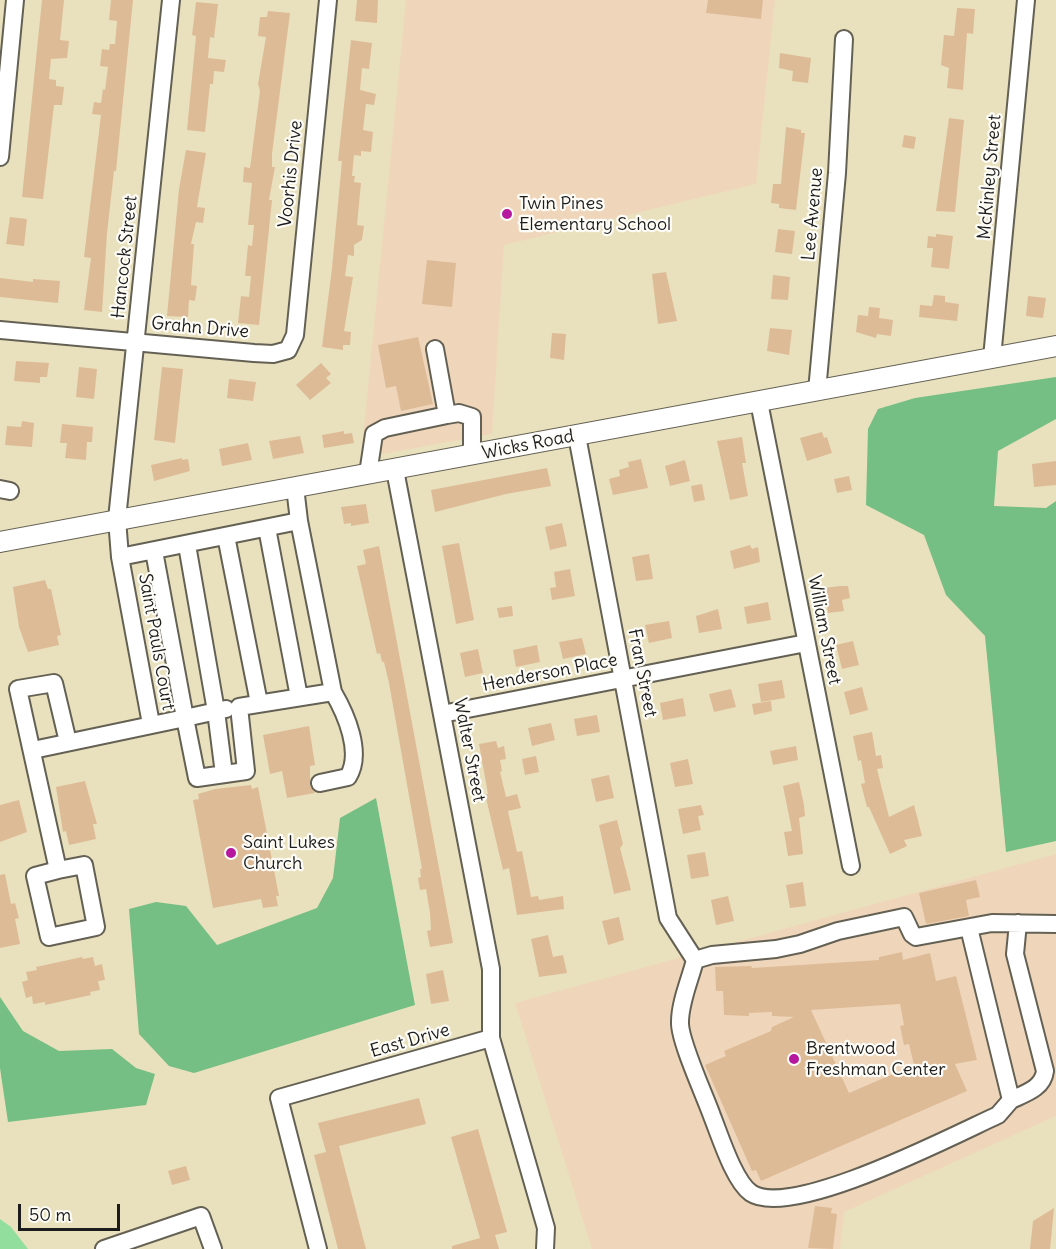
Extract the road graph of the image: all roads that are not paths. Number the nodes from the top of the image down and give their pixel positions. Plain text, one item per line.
1 (15, 0) edge
2 (171, 0) edge
3 (328, 0) edge
4 (1026, 0) edge
5 (844, 39) dead end
6 (0, 157) edge
7 (0, 330) edge
8 (136, 342) junction
9 (1056, 346) edge
10 (435, 349) dead end
11 (288, 350) joint
12 (992, 358) junction
13 (817, 391) junction
14 (759, 402) junction
15 (447, 415) junction
16 (577, 436) junction
17 (472, 455) junction
18 (394, 470) junction
19 (368, 474) junction
20 (295, 487) junction
21 (117, 519) junction
22 (299, 522) junction
23 (267, 528) junction
24 (226, 536) junction
25 (0, 542) edge
26 (187, 544) junction
27 (154, 551) junction
28 (120, 557) junction
29 (806, 643) junction
30 (623, 678) junction
31 (333, 692) junction
32 (299, 697) junction
33 (259, 703) junction
34 (239, 707) junction
35 (216, 711) junction
36 (442, 714) junction
37 (184, 718) junction
38 (151, 724) junction
39 (68, 742) junction
40 (33, 750) junction
41 (224, 774) junction
42 (320, 783) dead end
43 (851, 866) dead end
44 (58, 870) junction
45 (1018, 923) junction
46 (1056, 924) edge
47 (969, 928) junction
48 (695, 960) junction
49 (491, 1038) junction
50 (1011, 1100) junction
51 (104, 1249) edge
52 (213, 1249) edge
53 (318, 1249) edge
54 (545, 1249) edge

1 - 6 street
2 - 8 street, Hancock Street
3 - 11 street, Voorhis Drive
4 - 12 street, McKinley Street
5 - 13 street, Lee Avenue
7 - 8 street, Grahn Drive
8 - 11 street, Grahn Drive
8 - 21 street, Hancock Street
9 - 12 main road, Wicks Road
10 - 15 street
12 - 13 main road, Wicks Road
13 - 14 main road, Wicks Road
14 - 16 main road, Wicks Road
14 - 29 street, William Street
15 - 17 street
15 - 19 street
16 - 17 main road, Wicks Road
16 - 30 street, Fran Street
17 - 18 main road, Wicks Road
18 - 19 main road, Wicks Road
18 - 36 street, Walter Street
19 - 20 main road, Wicks Road
20 - 21 main road, Wicks Road
20 - 22 street
21 - 25 main road, Wicks Road
21 - 28 street, Saint Pauls Court
22 - 23 street
22 - 31 street
23 - 24 street
23 - 32 street
24 - 26 street
24 - 33 street
26 - 27 street
26 - 35 street
27 - 28 street
27 - 37 street
28 - 38 street, Saint Pauls Court
29 - 30 street, Henderson Place
29 - 43 street, William Street
30 - 36 street, Henderson Place
30 - 48 street, Fran Street
31 - 32 street
31 - 42 street
32 - 33 street
33 - 34 street
34 - 35 street
34 - 41 street
35 - 37 street
35 - 41 street
36 - 49 street, Walter Street
37 - 38 street
37 - 41 street
38 - 39 street, Saint Pauls Court
39 - 40 street, Saint Pauls Court
39 - 40 street
40 - 44 street
44 - 44 street
45 - 46 street
45 - 47 street
45 - 50 street
47 - 48 street
47 - 50 street
48 - 50 street
49 - 53 street, East Drive
49 - 54 street
51 - 52 street

